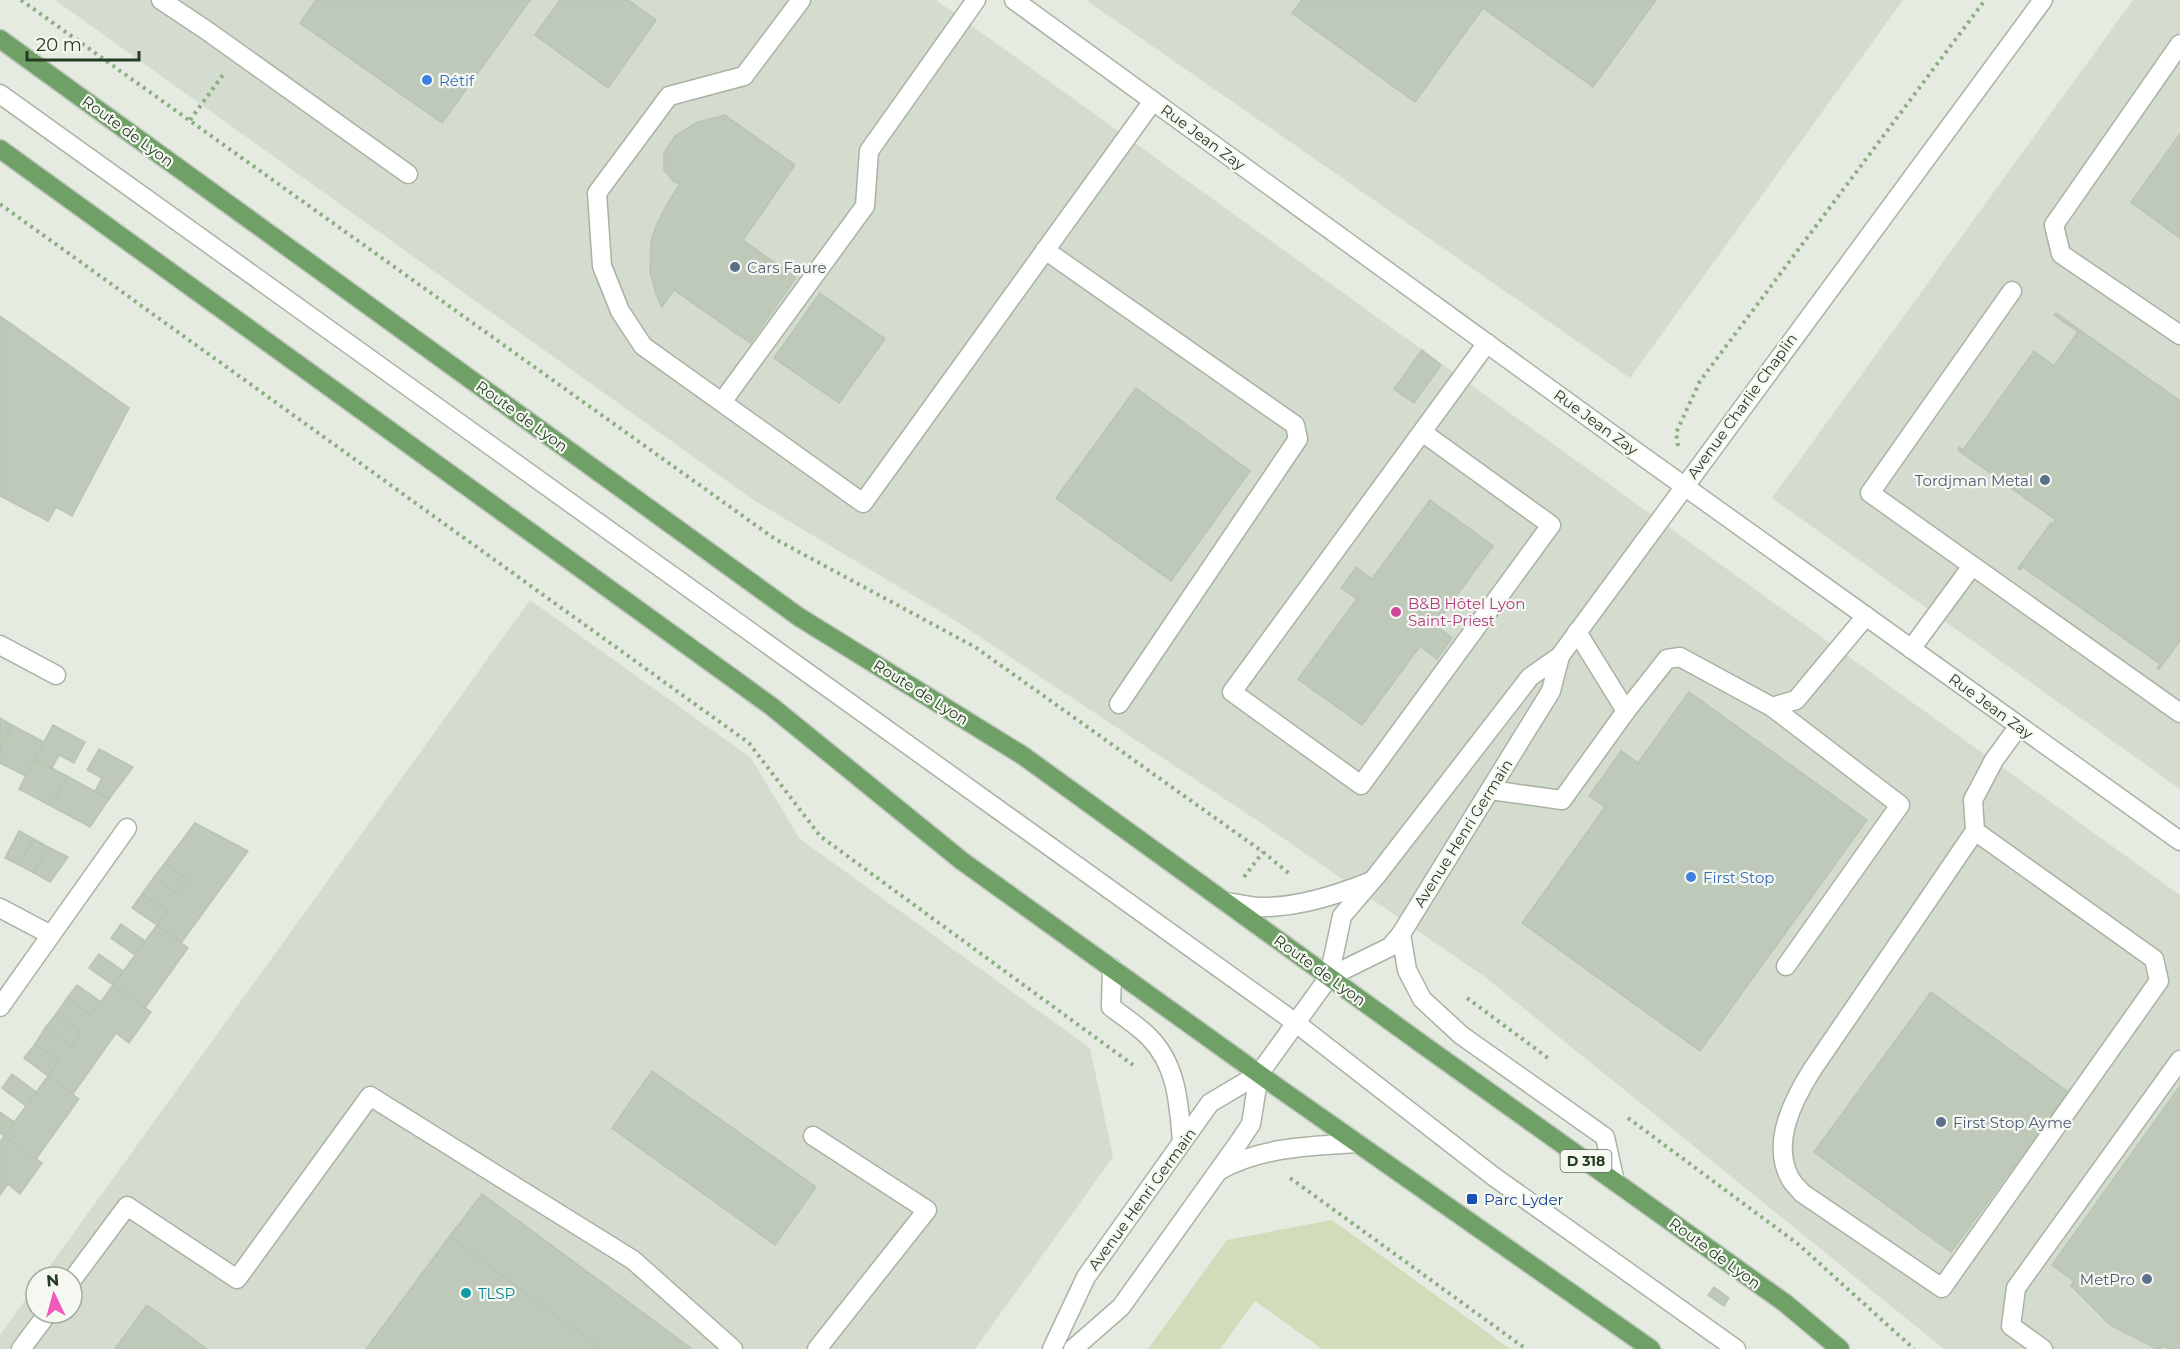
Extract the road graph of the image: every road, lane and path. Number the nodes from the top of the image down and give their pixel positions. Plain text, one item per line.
1 (21, 0) edge
2 (801, 0) edge
3 (976, 0) edge
4 (1014, 0) edge
5 (1985, 0) edge
6 (2043, 0) edge
7 (167, 2) edge
8 (0, 39) edge
9 (2180, 44) edge
10 (232, 49) junction
11 (0, 94) edge
12 (1153, 101) junction
13 (190, 120) junction
14 (0, 149) edge
15 (408, 174) dead end
16 (0, 204) edge
17 (1045, 250) junction
18 (2012, 291) dead end
19 (2180, 335) edge
20 (1487, 343) junction
21 (722, 402) junction
22 (1422, 432) junction
23 (1684, 485) junction
24 (1972, 566) junction
25 (1866, 616) junction
26 (1577, 632) junction
27 (0, 645) edge
28 (1911, 649) junction
29 (1560, 656) junction
30 (56, 675) dead end
31 (1119, 704) dead end
32 (1772, 706) junction
33 (1626, 711) junction
34 (2180, 714) edge
35 (2019, 726) junction
36 (1490, 790) junction
37 (128, 828) dead end
38 (1975, 831) junction
39 (2180, 842) edge
40 (1373, 880) junction
41 (1320, 898) junction
42 (1225, 902) junction
43 (0, 908) edge
44 (1401, 934) junction
45 (51, 935) junction
46 (1786, 966) dead end
47 (1112, 968) junction
48 (1329, 977) junction
49 (1464, 996) dead end
50 (0, 1007) edge
51 (1296, 1023) junction
52 (1550, 1059) dead end
53 (2180, 1060) edge
54 (1142, 1072) dead end
55 (1259, 1074) junction
56 (1626, 1116) dead end
57 (813, 1136) dead end
58 (1182, 1142) junction
59 (1357, 1143) junction
60 (1258, 1156) junction
61 (1218, 1171) junction
62 (1616, 1182) junction
63 (83, 1265) edge
64 (39, 1325) edge
65 (21, 1349) edge
66 (733, 1349) edge
67 (817, 1349) edge
68 (1052, 1349) edge
69 (1073, 1349) edge
70 (1527, 1349) edge
71 (1652, 1349) edge
72 (1736, 1349) edge
73 (1840, 1349) edge
74 (1914, 1349) edge
75 (2043, 1349) edge

1 - 13 path
2 - 21 street
3 - 21 street
4 - 12 street, Rue Jean Zay
5 - 23 path, Avenue Charlie Chaplin
6 - 23 street, Avenue Charlie Chaplin
7 - 10 street
8 - 42 main road, Route de Lyon
9 - 19 street
10 - 13 path
10 - 15 street
11 - 51 street
12 - 17 street
12 - 20 street, Rue Jean Zay
13 - 41 path
14 - 47 main road
16 - 54 path
17 - 21 street
17 - 31 street
18 - 24 street
20 - 22 street
20 - 23 street, Rue Jean Zay
22 - 22 street
23 - 25 street, Rue Jean Zay
23 - 26 street, Avenue Henri Germain
24 - 28 street
24 - 34 street
25 - 28 street, Rue Jean Zay
25 - 32 street
26 - 29 street, Avenue Henri Germain
26 - 33 street
27 - 30 street
28 - 35 street, Rue Jean Zay
29 - 36 street, Avenue Henri Germain
29 - 40 street, Avenue Henri Germain
32 - 33 street
32 - 46 street
33 - 36 street
35 - 38 street
35 - 39 street, Rue Jean Zay
36 - 44 street, Avenue Henri Germain
37 - 45 street
38 - 38 street
40 - 41 street
40 - 48 street, Avenue Henri Germain
41 - 42 street
42 - 48 main road, Route de Lyon
43 - 45 street
44 - 48 street, Avenue Henri Germain
44 - 62 street
45 - 50 street
47 - 55 main road
47 - 58 street
48 - 51 street, Avenue Henri Germain
48 - 62 main road, Route de Lyon / D 318
49 - 52 path
51 - 55 street, Avenue Henri Germain
51 - 72 street
53 - 75 street
55 - 58 street, Avenue Henri Germain
55 - 59 main road
55 - 61 street, Avenue Henri Germain
56 - 74 path
57 - 67 street
58 - 68 street, Avenue Henri Germain
59 - 60 street
59 - 71 main road
60 - 61 street
60 - 70 path
61 - 69 street, Avenue Henri Germain
62 - 73 main road, Route de Lyon / D 318
63 - 66 street
64 - 65 street

